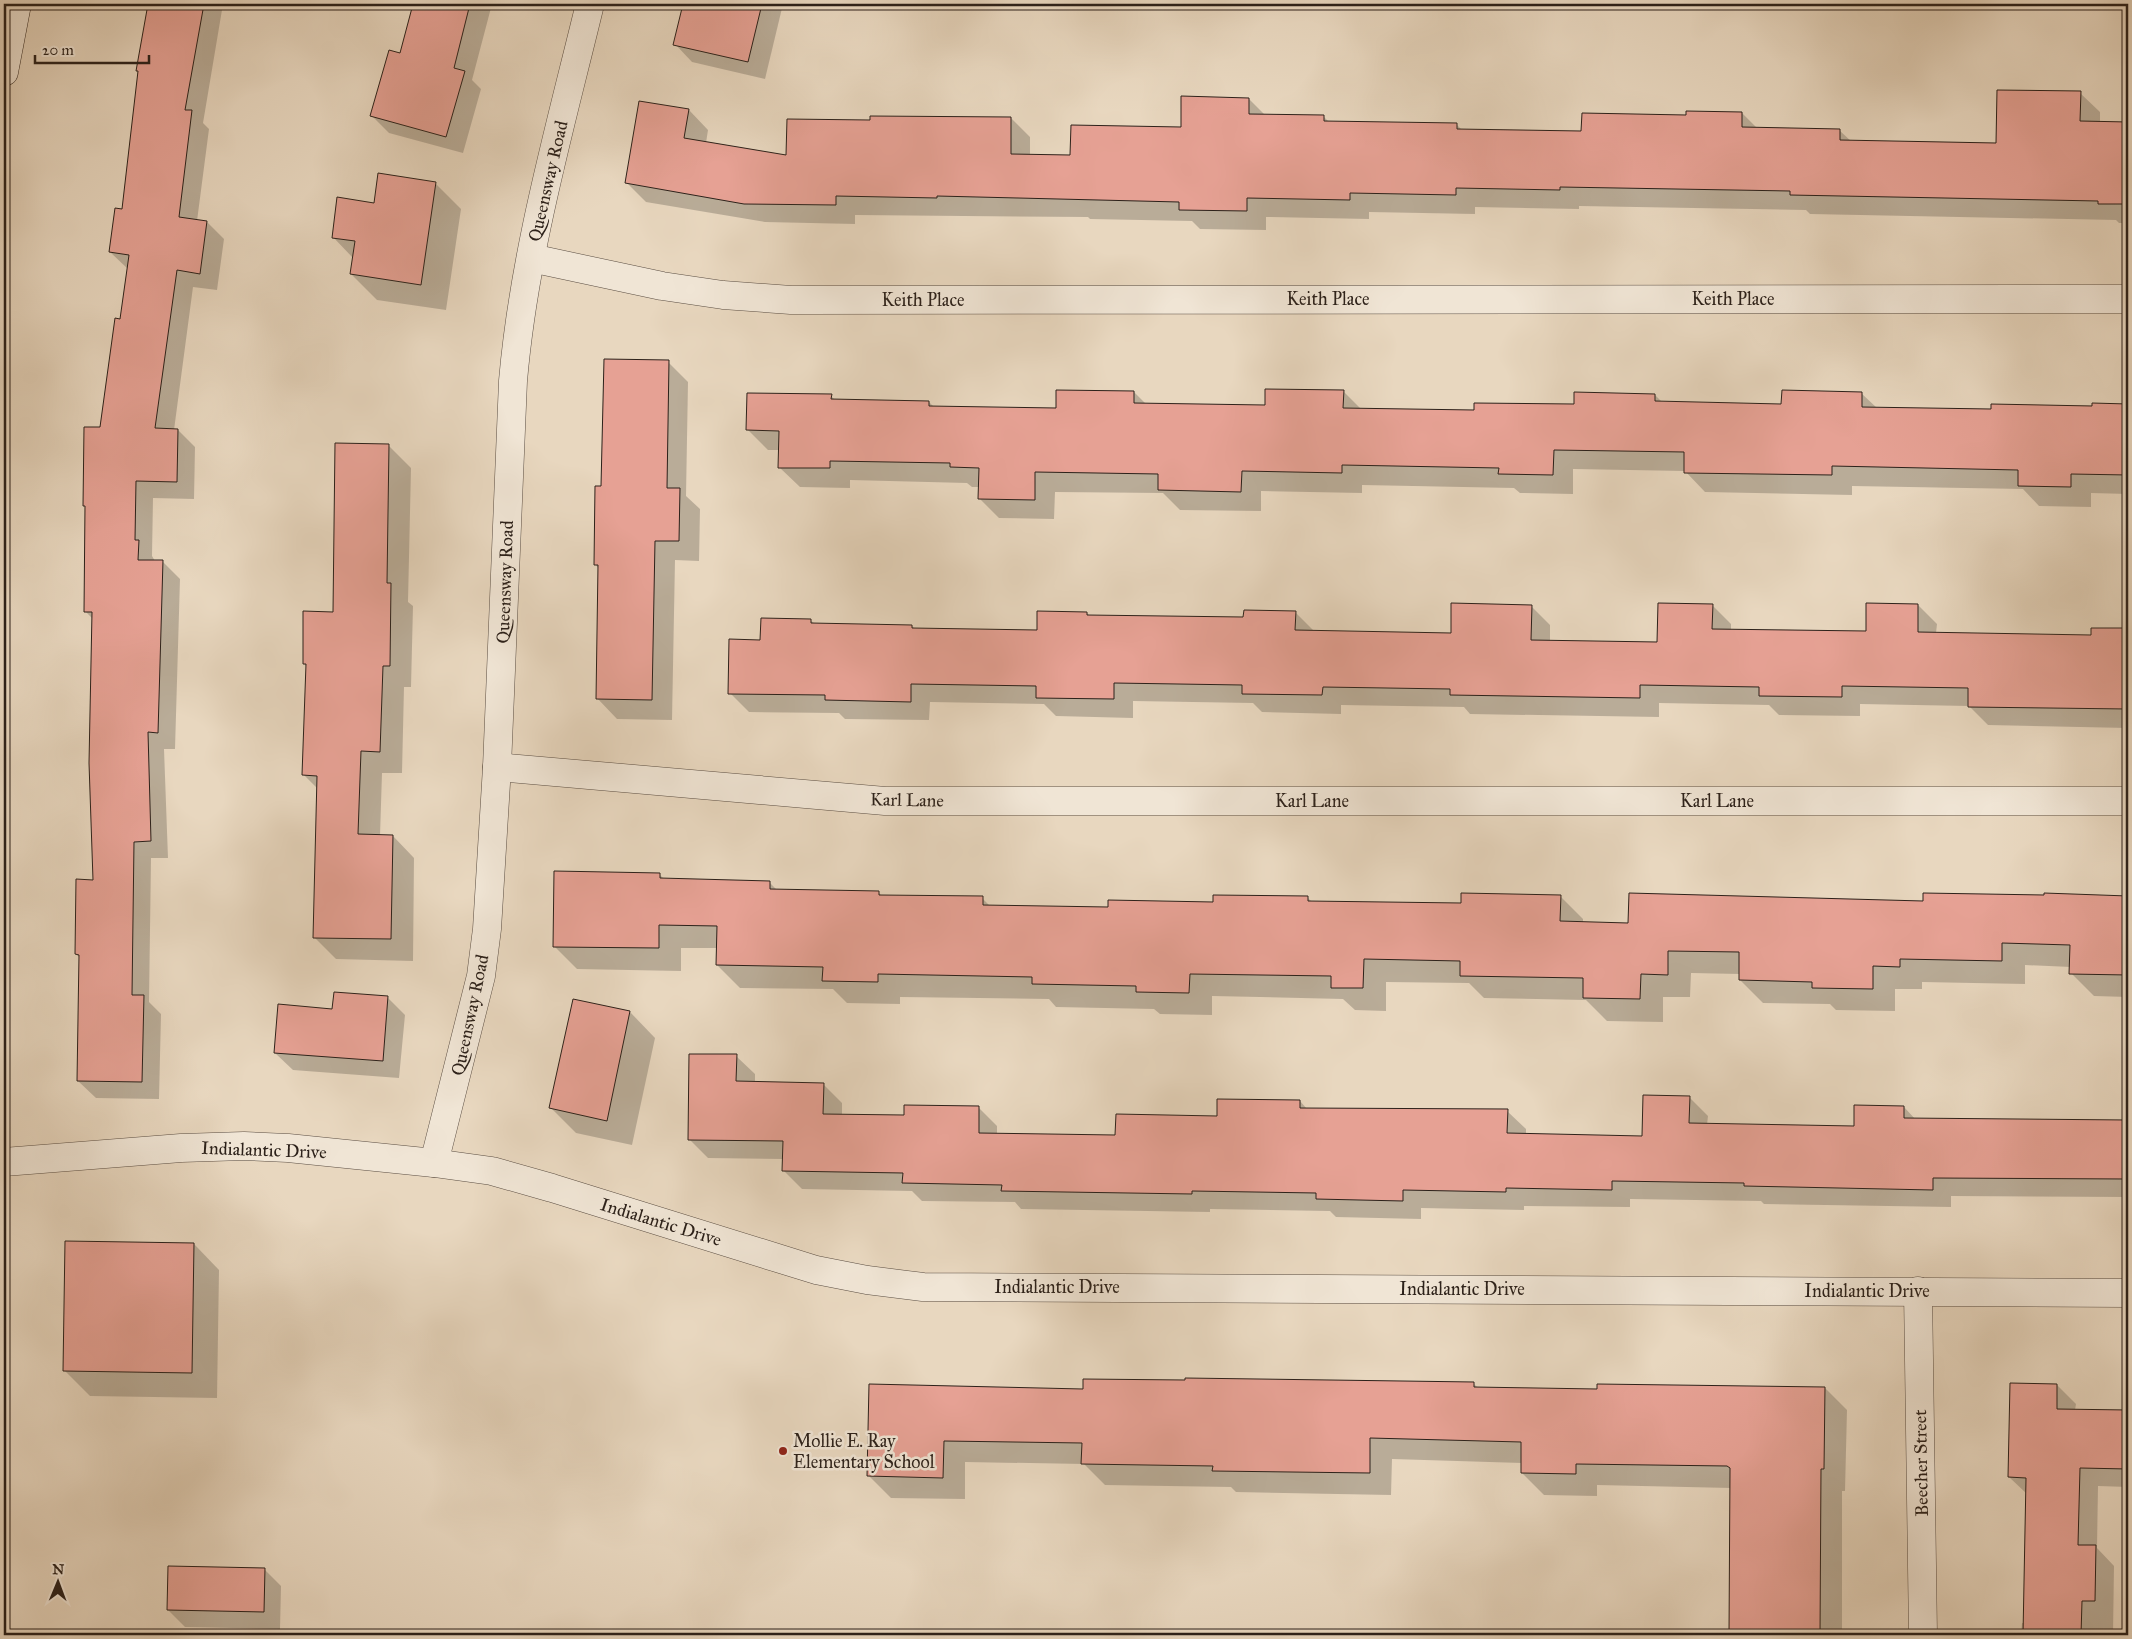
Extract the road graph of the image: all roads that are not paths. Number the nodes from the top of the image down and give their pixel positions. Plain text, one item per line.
1 (17, 4) edge
2 (590, 4) edge
3 (4, 72) edge
4 (531, 258) junction
5 (2128, 299) edge
6 (497, 768) junction
7 (2128, 801) edge
8 (4, 1162) edge
9 (434, 1163) junction
10 (1918, 1292) junction
11 (2128, 1293) edge
12 (1923, 1635) edge

1 - 3 street
2 - 4 street, Queensway Road
4 - 5 street, Keith Place
4 - 6 street, Queensway Road
6 - 7 street, Karl Lane
6 - 9 street, Queensway Road
8 - 9 street, Indialantic Drive
9 - 10 street, Indialantic Drive
10 - 11 street, Indialantic Drive
10 - 12 street, Beecher Street

